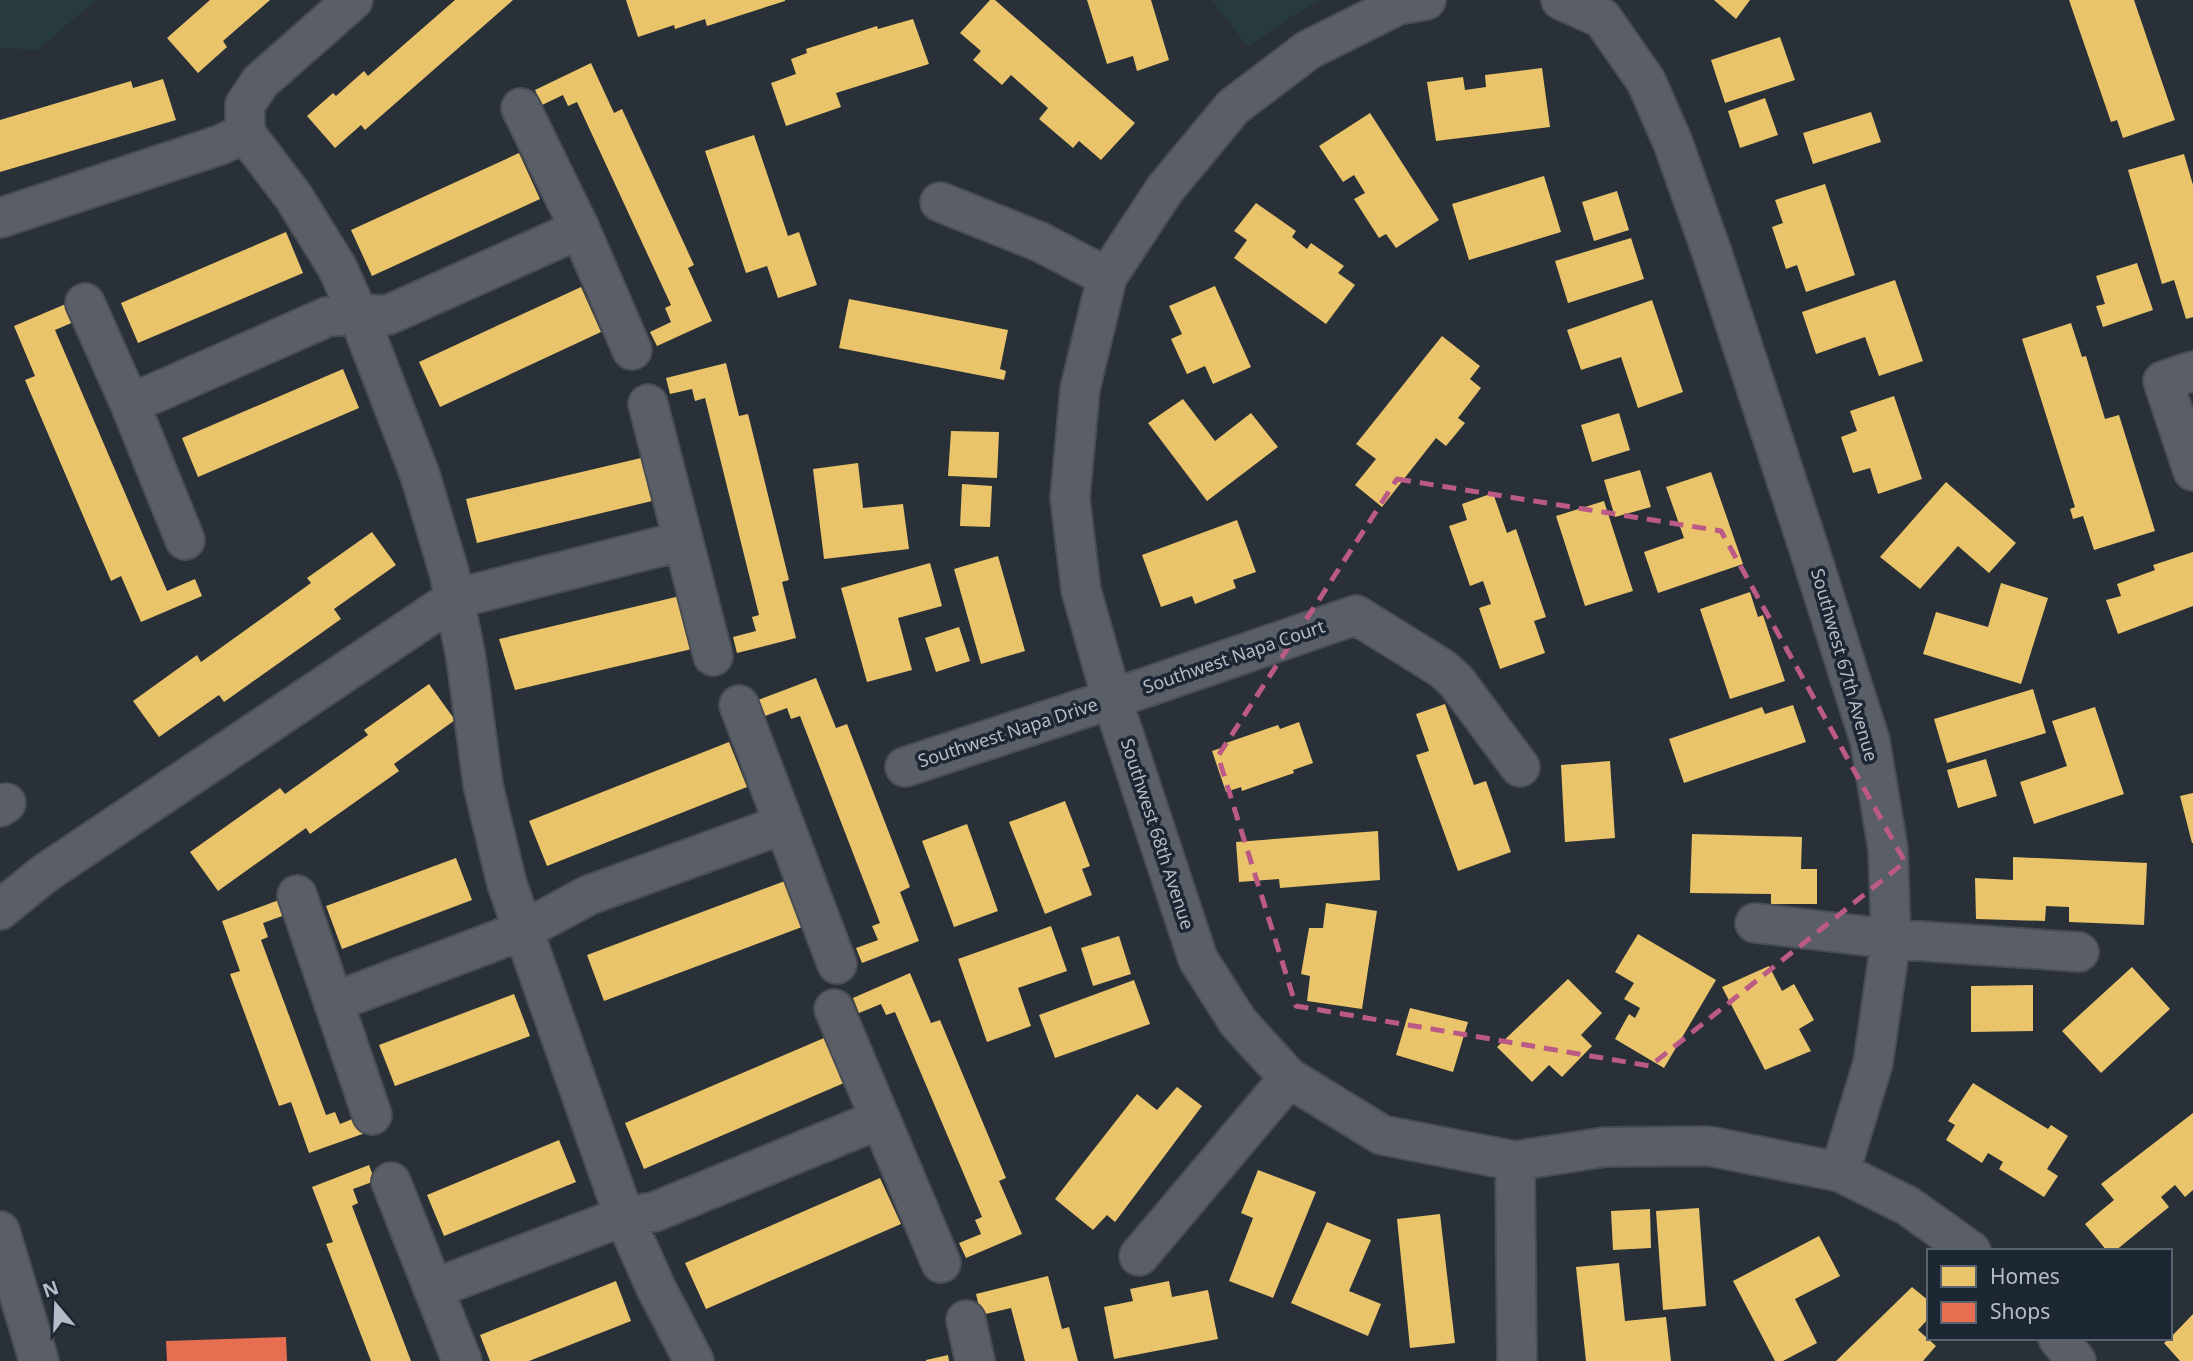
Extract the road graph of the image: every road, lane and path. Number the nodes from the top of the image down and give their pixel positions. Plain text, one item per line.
1 (354, 0) edge
2 (1426, 0) edge
3 (1561, 0) edge
4 (1609, 9) edge
5 (521, 108) dead end
6 (245, 133) junction
7 (940, 202) dead end
8 (0, 218) edge
9 (580, 229) junction
10 (1107, 277) junction
11 (85, 303) dead end
12 (358, 314) junction
13 (632, 350) dead end
14 (2193, 371) edge
15 (130, 404) junction
16 (648, 404) dead end
17 (2193, 471) edge
18 (185, 540) dead end
19 (682, 541) junction
20 (454, 600) junction
21 (713, 656) dead end
22 (1112, 699) junction
23 (739, 705) dead end
24 (905, 767) dead end
25 (1520, 767) dead end
26 (784, 824) junction
27 (297, 895) dead end
28 (0, 910) edge
29 (1755, 923) dead end
30 (524, 930) junction
31 (1891, 939) junction
32 (2080, 952) dead end
33 (837, 964) dead end
34 (334, 1002) junction
35 (834, 1009) dead end
36 (1289, 1078) junction
37 (372, 1115) dead end
38 (880, 1119) junction
39 (1515, 1161) junction
40 (1840, 1171) junction
41 (391, 1182) dead end
42 (624, 1216) junction
43 (0, 1231) edge
44 (1968, 1249) edge
45 (1139, 1256) dead end
46 (941, 1263) dead end
47 (433, 1289) junction
48 (966, 1320) dead end
49 (39, 1361) edge
50 (462, 1361) edge
51 (694, 1361) edge
52 (975, 1361) edge
53 (1517, 1361) edge

1 - 6 street
2 - 10 street, Southwest 68th Avenue
3 - 4 street
4 - 31 street, Southwest 67th Avenue
5 - 9 street
6 - 8 street
6 - 12 street
7 - 10 street
9 - 12 street
9 - 13 street
10 - 22 street, Southwest 68th Avenue
11 - 15 street
12 - 15 street
12 - 20 street
14 - 17 street
15 - 18 street
16 - 19 street
19 - 20 street
19 - 21 street
20 - 28 street
20 - 30 street
22 - 24 street, Southwest Napa Drive
22 - 25 street, Southwest Napa Court
22 - 36 street, Southwest 68th Avenue
23 - 26 street
26 - 30 street
26 - 33 street
27 - 34 street
29 - 31 street
30 - 34 street
30 - 42 street
31 - 32 street
31 - 40 street, Southwest 67th Avenue
34 - 37 street
35 - 38 street
36 - 39 street, Southwest 68th Avenue
36 - 45 street
38 - 42 street
38 - 46 street
39 - 40 street, Southwest 68th Avenue
39 - 53 street
40 - 44 street, Southwest 68th Avenue
41 - 47 street
42 - 47 street
42 - 51 street
43 - 49 street
47 - 50 street
48 - 52 street

